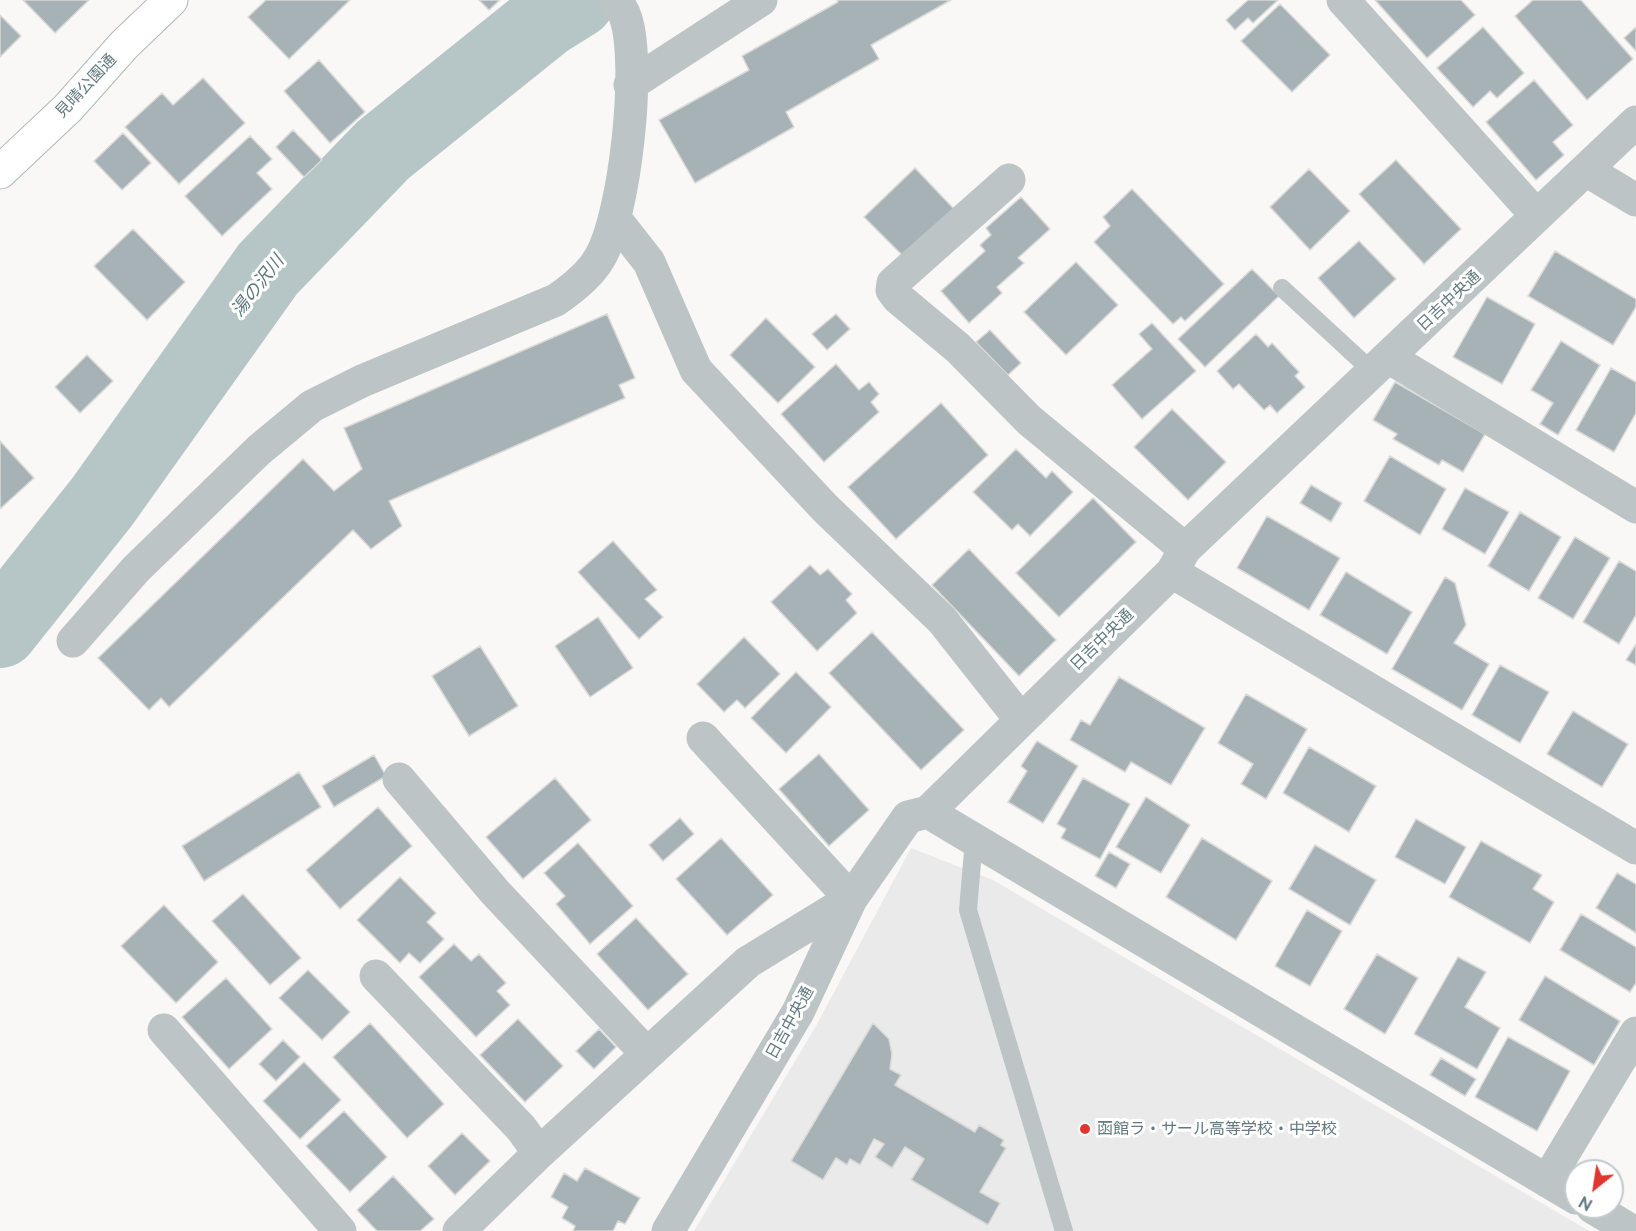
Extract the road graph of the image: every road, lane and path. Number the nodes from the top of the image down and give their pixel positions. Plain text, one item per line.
1 (171, 0) edge
2 (761, 0) edge
3 (1342, 0) edge
4 (620, 7) edge
5 (630, 85) junction
6 (1636, 122) edge
7 (1586, 170) junction
8 (0, 172) edge
9 (1009, 180) dead end
10 (1636, 200) edge
11 (1537, 216) junction
12 (616, 220) junction
13 (1282, 288) dead end
14 (1380, 364) junction
15 (1636, 507) edge
16 (1179, 560) junction
17 (73, 641) dead end
18 (1021, 720) junction
19 (703, 738) dead end
20 (399, 779) dead end
21 (928, 812) junction
22 (975, 839) junction
23 (1636, 848) edge
24 (851, 899) junction
25 (376, 975) dead end
26 (164, 1030) dead end
27 (1636, 1033) edge
28 (647, 1054) junction
29 (538, 1153) junction
30 (1547, 1181) junction
31 (1564, 1191) edge
32 (1612, 1219) edge
33 (340, 1231) edge
34 (459, 1231) edge
35 (668, 1231) edge
36 (1064, 1231) edge
37 (1632, 1231) edge

1 - 8 street, 見晴公園通
2 - 5 street
3 - 11 street
4 - 5 street
5 - 12 street
6 - 7 street, 日吉中央通
7 - 10 street
7 - 11 street, 日吉中央通
9 - 16 street
11 - 14 street, 日吉中央通
12 - 17 street
12 - 18 street
13 - 14 lane
14 - 15 street
14 - 16 street, 日吉中央通
16 - 18 street, 日吉中央通
16 - 23 street
18 - 21 street, 日吉中央通
19 - 24 street
20 - 28 street
21 - 22 street
21 - 24 street, 日吉中央通
22 - 30 street
22 - 36 lane
24 - 28 street
24 - 35 street, 日吉中央通
25 - 29 street
26 - 33 street
27 - 30 street
28 - 29 street
29 - 34 street
30 - 31 street
32 - 37 street

